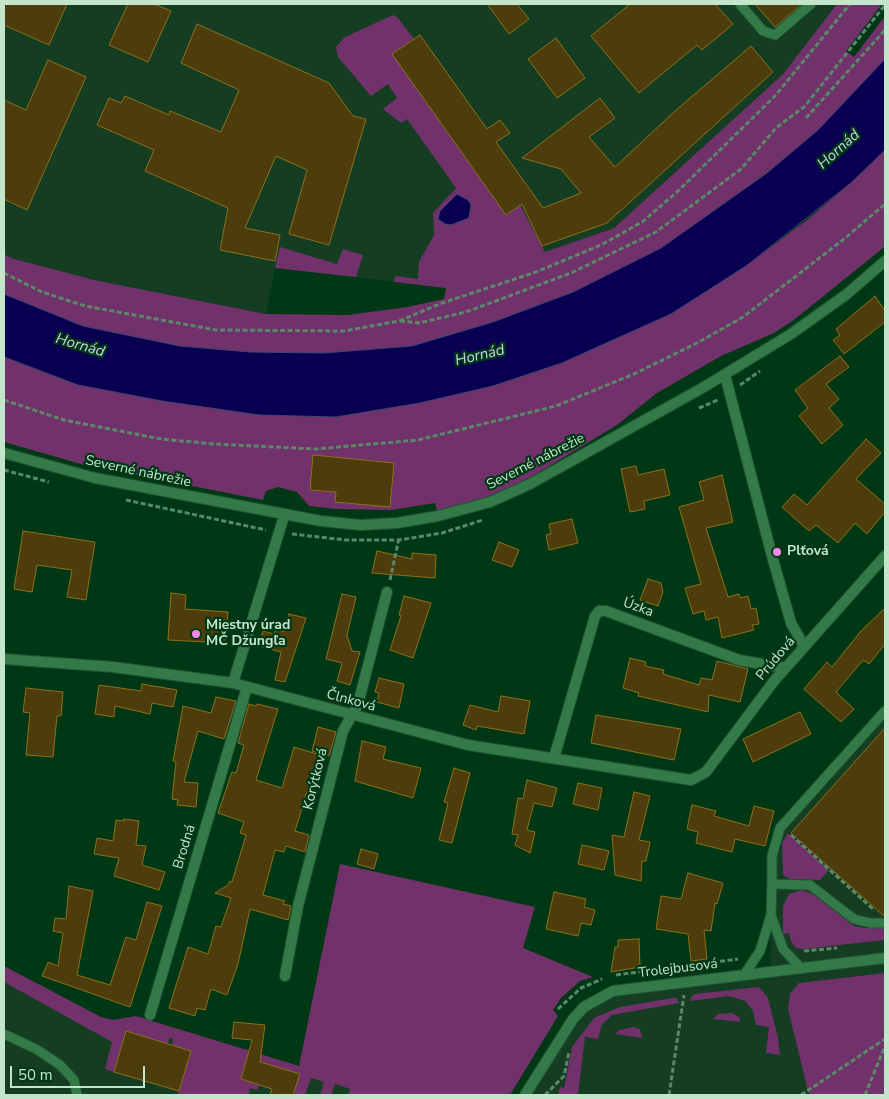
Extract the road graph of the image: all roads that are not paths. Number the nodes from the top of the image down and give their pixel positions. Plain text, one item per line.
1 (740, 4) edge
2 (812, 4) edge
3 (885, 261) edge
4 (725, 375) junction
5 (4, 453) edge
6 (284, 516) junction
7 (885, 556) edge
8 (387, 592) road end
9 (804, 646) junction
10 (4, 659) edge
11 (785, 668) junction
12 (233, 683) junction
13 (247, 687) junction
14 (885, 711) edge
15 (352, 716) junction
16 (554, 758) junction
17 (691, 780) joint
18 (772, 884) junction
19 (771, 915) junction
20 (885, 923) edge
21 (885, 958) edge
22 (801, 968) junction
23 (744, 975) junction
24 (285, 976) dead end
25 (150, 1015) dead end
26 (4, 1034) edge
27 (77, 1095) edge
28 (525, 1095) edge

1 - 2 lane
3 - 4 street, Severné nábrežie
4 - 6 street, Severné nábrežie
4 - 9 street
5 - 6 street, Severné nábrežie
6 - 12 street
7 - 9 street, Prúdová
8 - 15 street, Korýtková
9 - 11 street, Prúdová
10 - 12 street, Člnková
11 - 16 street, Úzka
11 - 17 street, Prúdová
12 - 13 street, Člnková
13 - 15 street, Člnková
13 - 25 street, Brodná
14 - 18 lane
15 - 16 street, Člnková
15 - 24 street, Korýtková
16 - 17 street, Člnková
18 - 19 lane
18 - 20 lane
19 - 22 lane
19 - 23 lane
21 - 22 street, Trolejbusová
22 - 23 street, Trolejbusová
23 - 28 street, Trolejbusová
26 - 27 lane

